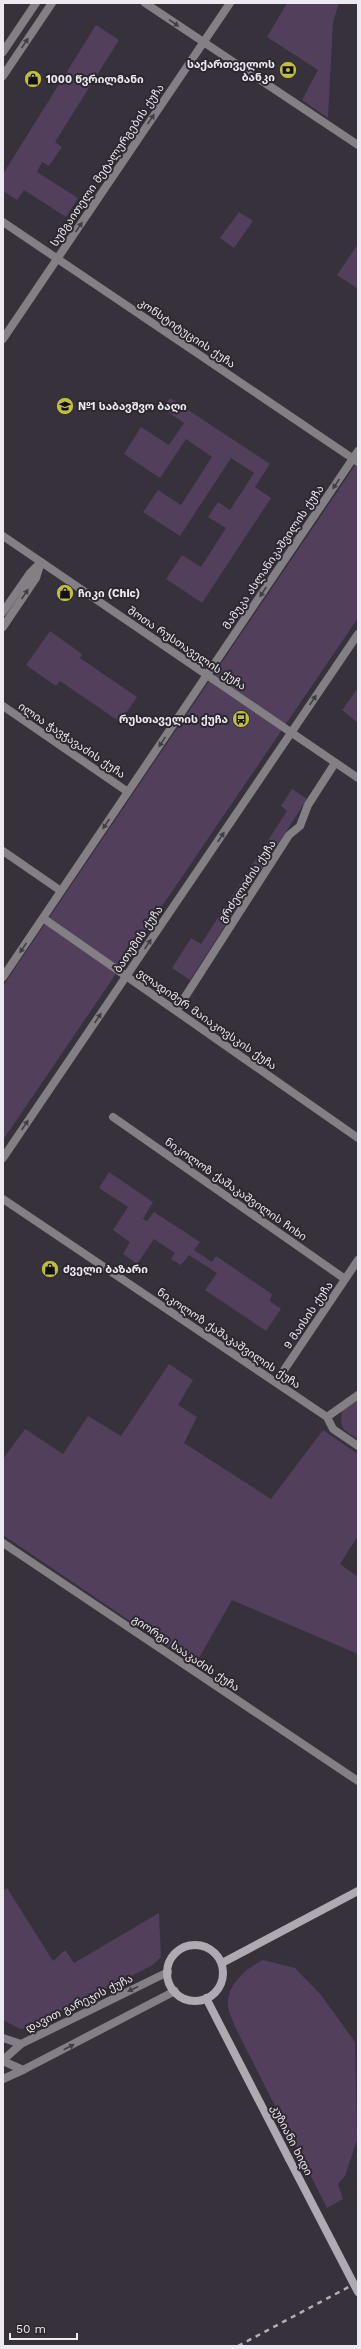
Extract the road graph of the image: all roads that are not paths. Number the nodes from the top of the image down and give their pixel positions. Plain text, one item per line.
1 (36, 3) edge
2 (52, 3) edge
3 (145, 3) edge
4 (230, 3) edge
5 (203, 42) junction
6 (3, 52) edge
7 (3, 76) edge
8 (358, 145) edge
9 (3, 222) edge
10 (57, 259) junction
11 (3, 339) edge
12 (356, 457) edge
13 (3, 536) edge
14 (41, 562) junction
15 (3, 612) edge
16 (4, 625) edge
17 (358, 634) edge
18 (207, 675) junction
19 (3, 706) edge
20 (291, 733) junction
21 (335, 763) junction
22 (358, 778) edge
23 (128, 792) junction
24 (3, 851) edge
25 (61, 890) junction
26 (43, 918) junction
27 (126, 976) junction
28 (3, 977) edge
29 (176, 1011) junction
30 (113, 1117) dead end
31 (358, 1138) edge
32 (3, 1158) edge
33 (3, 1199) edge
34 (358, 1260) edge
35 (345, 1279) junction
36 (276, 1382) junction
37 (358, 1395) edge
38 (328, 1417) junction
39 (358, 1446) edge
40 (3, 1543) edge
41 (358, 1781) edge
42 (358, 1891) edge
43 (222, 1963) junction
44 (168, 1972) junction
45 (175, 1992) junction
46 (206, 1998) junction
47 (3, 2038) edge
48 (21, 2044) junction
49 (3, 2061) edge
50 (23, 2070) junction
51 (3, 2079) edge
52 (358, 2292) edge

1 - 6 street
7 -> 2 street
3 -> 5 street
4 - 5 street, სუმგაითელი მეტალურგების ქუჩა
5 - 8 street
10 -> 5 street, სუმგაითელი მეტალურგების ქუჩა
9 - 10 street, კონსტიტუციის ქუჩა
10 - 11 street, სუმგაითელი მეტალურგების ქუჩა
10 - 12 street, კონსტიტუციის ქუჩა
12 -> 18 street, მამუკა ასლანიკაშვილის ქუჩა
13 - 14 street, შოთა რუსთაველის ქუჩა
14 - 15 street
16 -> 14 street
14 - 18 street, შოთა რუსთაველის ქუჩა
20 -> 17 street
18 - 20 street, შოთა რუსთაველის ქუჩა
18 -> 23 street
19 - 23 street, ილია ჭავჭავაძის ქუჩა
20 - 21 street, შოთა რუსთაველის ქუჩა
27 -> 20 street, ბათუმის ქუჩა
21 - 22 street, შოთა რუსთაველის ქუჩა
21 - 29 street, გრძელიძის ქუჩა
23 -> 25 street
24 - 25 street
25 - 26 street
26 - 27 street, ვლადიმერ მაიაკოვსკის ქუჩა
26 -> 28 street
27 - 29 street, ვლადიმერ მაიაკოვსკის ქუჩა
32 -> 27 street, ბათუმის ქუჩა
29 - 31 street, ვლადიმერ მაიაკოვსკის ქუჩა
30 - 35 street, ნიკოლოზ ქაშაკაშვილის ჩიხი
33 - 36 street, ნიკოლოზ ქაშაკაშვილის ქუჩა
34 - 35 street, 9 მაისის ქუჩა
35 - 36 street, 9 მაისის ქუჩა
36 - 38 street, ნიკოლოზ ქაშაკაშვილის ქუჩა
37 - 38 street
38 - 39 street, ნიკოლოზ ქაშაკაშვილის ქუჩა
40 - 41 street, გიორგი სააკაძის ქუჩა
42 - 43 main road
43 - 44 main road
43 - 46 main road
44 - 45 main road
44 -> 48 street, დავით გარეჯის ქუჩა
45 - 46 main road
50 -> 45 street
46 - 52 main road, კუზიანი ხიდი, bridge
47 - 48 street
48 - 49 street, დავით გარეჯის ქუჩა
49 - 50 street
50 - 51 street

